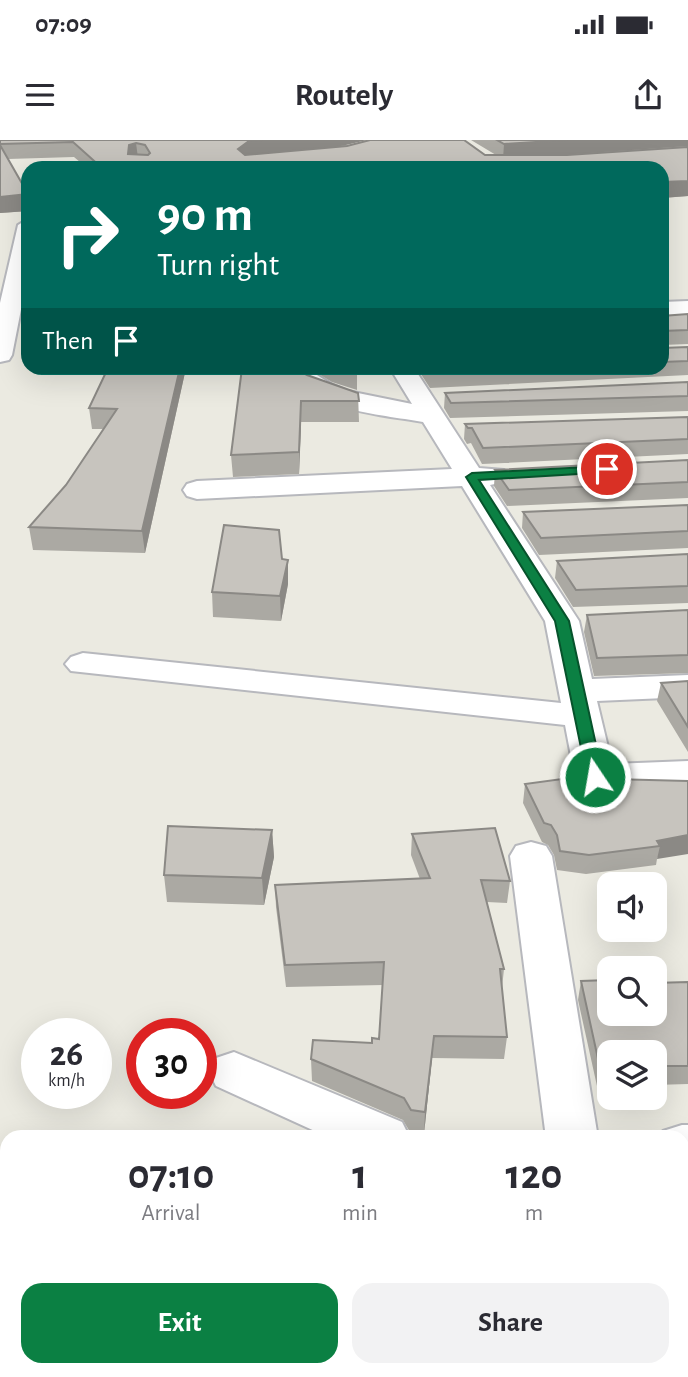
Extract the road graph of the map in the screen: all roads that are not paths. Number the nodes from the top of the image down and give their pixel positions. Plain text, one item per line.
1 (18, 267) edge
2 (688, 297) edge
3 (669, 298) edge
4 (688, 308) edge
5 (669, 309) edge
6 (17, 328) edge
7 (0, 355) edge
8 (299, 375) edge
9 (408, 375) edge
10 (442, 414) junction
11 (526, 474) edge
12 (472, 477) junction
13 (197, 490) dead end
14 (569, 566) edge
15 (529, 568) junction
16 (83, 664) dead end
17 (688, 686) edge
18 (580, 704) junction
19 (688, 773) edge
20 (531, 856) dead end
21 (234, 1072) dead end
22 (365, 1130) edge
23 (571, 1130) edge

1 - 6 street
2 - 3 street
4 - 5 street
6 - 7 street
8 - 10 street
9 - 10 street
10 - 12 street
11 - 12 street
12 - 13 street
12 - 15 street
14 - 15 street
15 - 18 street
16 - 18 street
17 - 18 street
18 - 19 street
20 - 23 street
21 - 22 street

